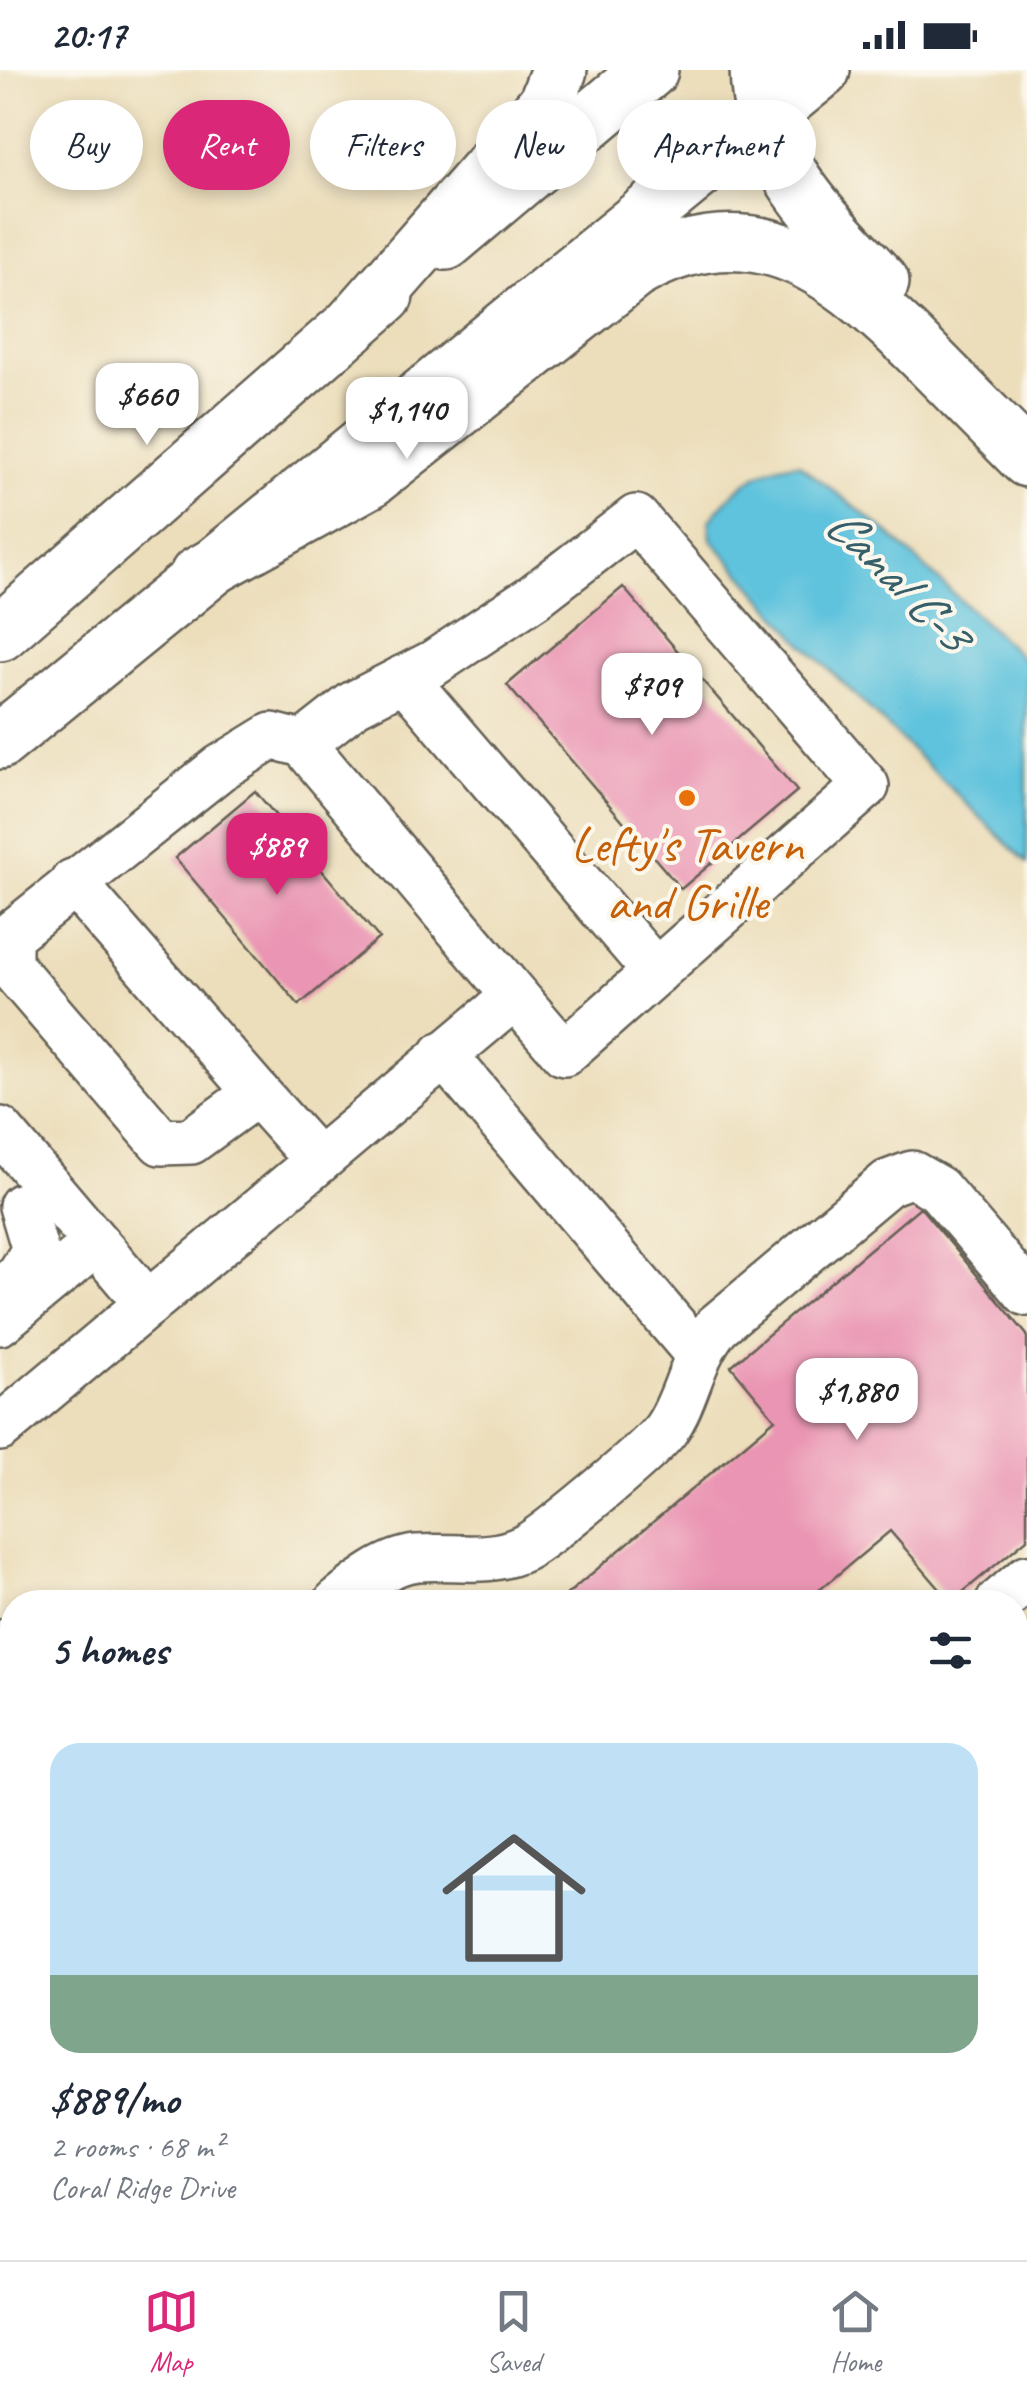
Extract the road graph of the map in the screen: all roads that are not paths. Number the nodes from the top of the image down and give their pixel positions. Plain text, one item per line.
1 (559, 70) edge
2 (650, 70) edge
3 (822, 70) edge
4 (761, 96) edge
5 (350, 327) junction
6 (1027, 430) edge
7 (1027, 459) edge
8 (198, 575) junction
9 (0, 633) edge
10 (404, 678) junction
11 (0, 741) edge
12 (303, 744) junction
13 (72, 882) junction
14 (656, 972) junction
15 (515, 996) junction
16 (444, 1054) junction
17 (257, 1093) junction
18 (0, 1130) edge
19 (317, 1160) junction
20 (7, 1206) edge
21 (96, 1243) junction
22 (0, 1287) edge
23 (1027, 1294) edge
24 (148, 1304) junction
25 (0, 1322) edge
26 (696, 1352) junction
27 (2, 1423) edge
28 (351, 1590) edge

1 - 5 main road
2 - 5 main road
3 - 4 main road
4 - 6 main road
4 - 8 main road
5 - 9 main road
7 - 8 main road
8 - 11 main road
10 - 12 lane
10 - 14 lane
10 - 14 lane
12 - 13 lane
12 - 15 lane
13 - 17 lane
13 - 17 lane
14 - 15 lane
15 - 16 lane
16 - 19 lane
16 - 26 lane
17 - 19 lane
18 - 21 lane
19 - 24 lane
20 - 22 lane
21 - 24 lane
21 - 25 lane
23 - 26 lane
24 - 27 lane
26 - 28 lane

